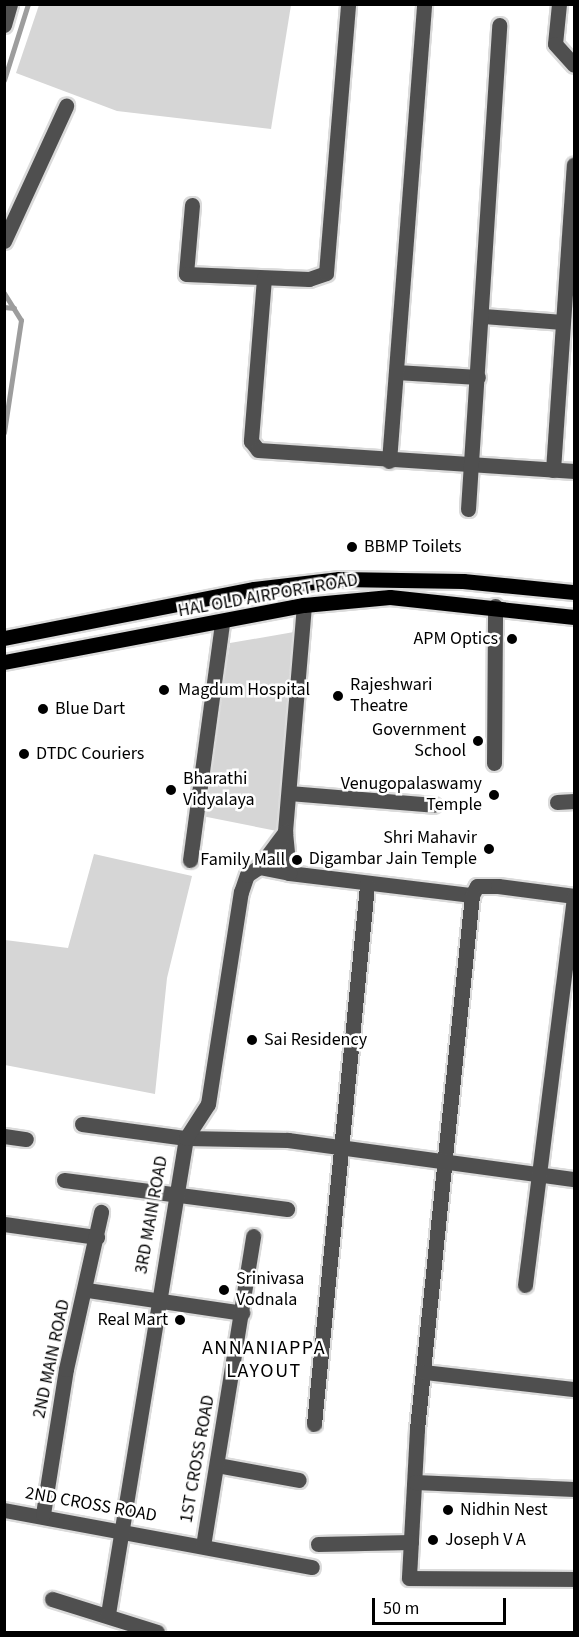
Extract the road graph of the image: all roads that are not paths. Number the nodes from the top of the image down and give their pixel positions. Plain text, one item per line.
1 (10, 4) edge
2 (348, 4) edge
3 (424, 4) edge
4 (559, 4) edge
5 (4, 24) edge
6 (499, 25) dead end
7 (574, 65) edge
8 (66, 106) dead end
9 (574, 165) edge
10 (192, 205) dead end
11 (4, 241) edge
12 (264, 278) junction
13 (570, 297) edge
14 (483, 316) junction
15 (563, 322) junction
16 (396, 372) junction
17 (478, 377) junction
18 (389, 460) junction
19 (471, 465) junction
20 (553, 470) junction
21 (574, 471) edge
22 (468, 509) dead end
23 (390, 577) junction
24 (574, 592) edge
25 (390, 597) junction
26 (304, 605) junction
27 (495, 606) junction
28 (574, 617) edge
29 (222, 623) junction
30 (4, 638) edge
31 (4, 662) edge
32 (494, 763) dead end
33 (289, 793) junction
34 (574, 801) edge
35 (557, 802) dead end
36 (434, 805) dead end
37 (285, 832) junction
38 (190, 860) dead end
39 (259, 867) junction
40 (289, 873) junction
41 (367, 885) junction
42 (472, 895) junction
43 (574, 896) edge
44 (82, 1124) dead end
45 (4, 1136) edge
46 (186, 1138) junction
47 (26, 1139) dead end
48 (341, 1147) junction
49 (446, 1161) junction
50 (537, 1175) junction
51 (574, 1179) edge
52 (64, 1180) dead end
53 (176, 1196) junction
54 (287, 1209) dead end
55 (101, 1212) dead end
56 (4, 1224) edge
57 (253, 1236) dead end
58 (97, 1237) junction
59 (525, 1285) dead end
60 (87, 1290) junction
61 (157, 1301) junction
62 (242, 1313) junction
63 (424, 1372) junction
64 (574, 1389) edge
65 (314, 1424) dead end
66 (217, 1465) junction
67 (299, 1480) dead end
68 (415, 1482) junction
69 (574, 1489) edge
70 (4, 1509) edge
71 (43, 1514) junction
72 (123, 1530) junction
73 (411, 1542) junction
74 (318, 1544) dead end
75 (203, 1546) junction
76 (312, 1567) dead end
77 (574, 1579) edge
78 (52, 1599) dead end
79 (108, 1614) junction
80 (157, 1632) edge

1 - 5 street
2 - 12 street
3 - 16 street
4 - 7 street
6 - 14 street
8 - 11 street
9 - 13 street
10 - 12 street
12 - 18 street
13 - 15 street
14 - 15 street
14 - 17 street
15 - 20 street
16 - 17 street
16 - 18 street
17 - 19 street
18 - 19 street
19 - 20 street
19 - 22 street
20 - 21 street
23 - 24 main road, HAL OLD AIRPORT ROAD
23 - 25 main road
23 - 30 main road, HAL OLD AIRPORT ROAD
25 - 26 main road, HAL OLD AIRPORT ROAD
25 - 27 main road, HAL OLD AIRPORT ROAD
26 - 29 main road, HAL OLD AIRPORT ROAD
26 - 33 street
27 - 28 main road, HAL OLD AIRPORT ROAD
27 - 32 street
29 - 31 main road, HAL OLD AIRPORT ROAD
29 - 38 street
33 - 36 street
33 - 37 street
34 - 35 street
37 - 39 street, 3RD MAIN ROAD
37 - 40 street
39 - 40 street
39 - 46 street, 3RD MAIN ROAD
40 - 41 street
41 - 42 street
41 - 48 street
42 - 43 street
42 - 49 street
43 - 50 street
44 - 46 street
45 - 47 street
46 - 48 street
46 - 53 street, 3RD MAIN ROAD
48 - 49 street
48 - 65 street
49 - 50 street
49 - 63 street
50 - 51 street
50 - 59 street
52 - 53 street
53 - 54 street
53 - 61 street, 3RD MAIN ROAD
55 - 58 street, 2ND MAIN ROAD
56 - 58 street
57 - 62 street, 1ST CROSS ROAD
58 - 60 street, 2ND MAIN ROAD
60 - 61 street
60 - 71 street, 2ND MAIN ROAD
61 - 62 street
61 - 72 street, 3RD MAIN ROAD
62 - 66 street, 1ST CROSS ROAD
63 - 64 street
63 - 68 street
66 - 67 street
66 - 75 street, 1ST CROSS ROAD
68 - 69 street
68 - 73 street
70 - 71 street, 2ND CROSS ROAD
71 - 72 street, 2ND CROSS ROAD
72 - 75 street, 2ND CROSS ROAD
72 - 79 street, 3RD MAIN ROAD
73 - 74 street
73 - 77 street
75 - 76 street, 2ND CROSS ROAD
78 - 79 street
79 - 80 street

